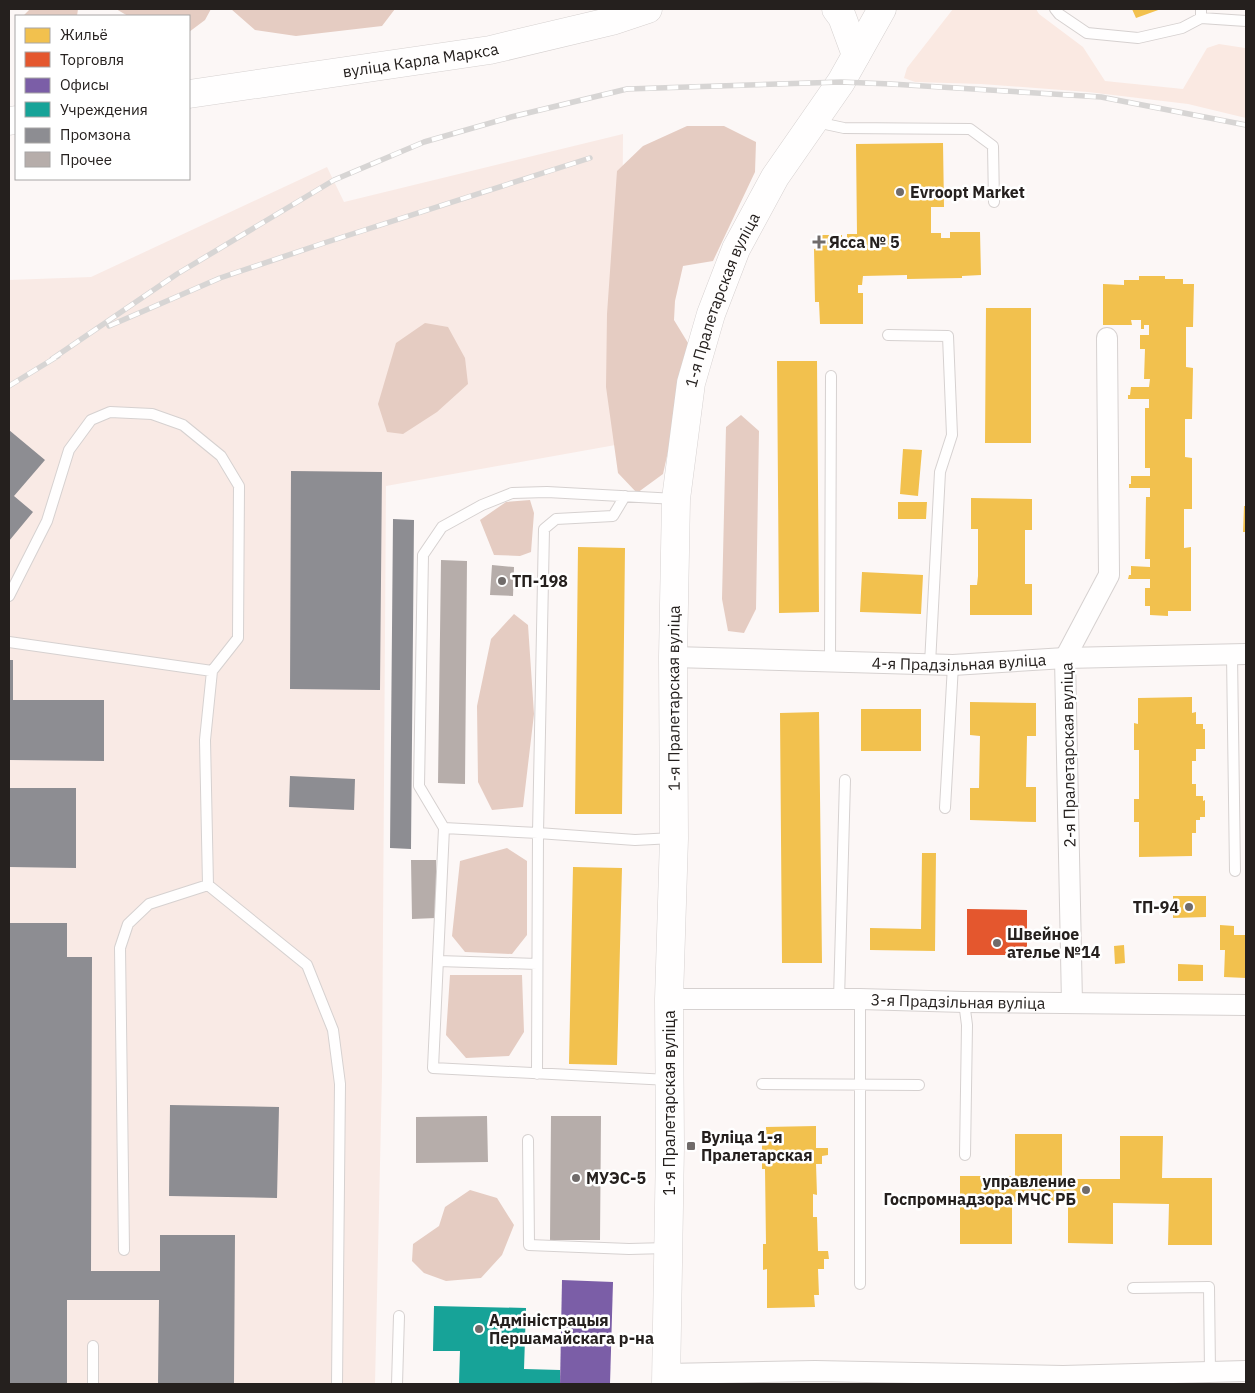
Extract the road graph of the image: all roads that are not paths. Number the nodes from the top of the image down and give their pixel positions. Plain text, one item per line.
1 (648, 9) edge
2 (836, 9) edge
3 (882, 9) edge
4 (1055, 9) edge
5 (1201, 13) edge
6 (1246, 21) edge
7 (856, 55) junction
8 (190, 94) edge
9 (812, 121) junction
10 (994, 202) dead end
11 (888, 335) dead end
12 (1107, 338) dead end
13 (831, 376) dead end
14 (624, 496) junction
15 (676, 499) junction
16 (9, 596) edge
17 (9, 642) edge
18 (1239, 654) edge
19 (673, 657) junction
20 (1064, 658) junction
21 (830, 662) junction
22 (930, 664) junction
23 (953, 665) junction
24 (212, 671) junction
25 (845, 780) dead end
26 (945, 808) dead end
27 (444, 828) junction
28 (538, 833) junction
29 (674, 838) junction
30 (1235, 871) dead end
31 (208, 885) junction
32 (438, 961) junction
33 (538, 964) junction
34 (839, 998) junction
35 (860, 998) junction
36 (669, 999) junction
37 (964, 1002) junction
38 (1072, 1003) junction
39 (1246, 1005) edge
40 (537, 1074) junction
41 (670, 1080) junction
42 (762, 1084) dead end
43 (859, 1084) junction
44 (919, 1085) dead end
45 (528, 1140) dead end
46 (965, 1155) dead end
47 (668, 1248) junction
48 (124, 1250) dead end
49 (860, 1284) dead end
50 (1133, 1288) dead end
51 (399, 1316) dead end
52 (93, 1346) dead end
53 (1246, 1371) edge
54 (1210, 1372) junction
55 (815, 1378) edge
56 (666, 1379) edge
57 (1170, 1379) edge
58 (1063, 1380) edge
59 (93, 1384) edge
60 (337, 1384) edge
61 (397, 1384) edge

1 - 8 main road, вуліца Карла Маркса
2 - 7 main road
3 - 7 main road
4 - 5 lane
5 - 6 lane
7 - 9 main road, 1-я Пралетарская вуліца
9 - 10 lane
9 - 15 main road, 1-я Пралетарская вуліца
11 - 22 lane
12 - 20 street, 2-я Пралетарская вуліца
13 - 21 lane
14 - 15 lane
14 - 27 lane
14 - 28 lane
15 - 19 main road, 1-я Пралетарская вуліца
16 - 24 lane
17 - 24 lane
18 - 20 street, 4-я Прадзільная вуліца
18 - 30 lane
19 - 21 street, 4-я Прадзільная вуліца
19 - 29 main road, 1-я Пралетарская вуліца
20 - 23 street, 4-я Прадзільная вуліца
20 - 38 street, 2-я Пралетарская вуліца
21 - 22 street, 4-я Прадзільная вуліца
22 - 23 street, 4-я Прадзільная вуліца
23 - 26 lane
24 - 31 lane
25 - 34 lane
27 - 28 lane
27 - 32 lane
28 - 29 lane
28 - 33 lane
29 - 36 main road, 1-я Пралетарская вуліца
31 - 48 lane
31 - 60 lane
32 - 33 lane
32 - 40 lane
33 - 40 lane
34 - 35 street, 3-я Прадзільная вуліца
34 - 36 street, 3-я Прадзільная вуліца
35 - 37 street, 3-я Прадзільная вуліца
35 - 43 lane
36 - 41 main road, 1-я Пралетарская вуліца
37 - 38 street, 3-я Прадзільная вуліца
37 - 46 lane
38 - 39 street, 3-я Прадзільная вуліца
40 - 41 lane
41 - 47 main road, 1-я Пралетарская вуліца
42 - 43 lane
43 - 44 lane
43 - 49 lane
45 - 47 lane
47 - 56 main road, 1-я Пралетарская вуліца
50 - 54 lane
51 - 61 lane
52 - 59 lane
53 - 54 street
54 - 57 street
55 - 56 street
55 - 58 street
57 - 58 street

